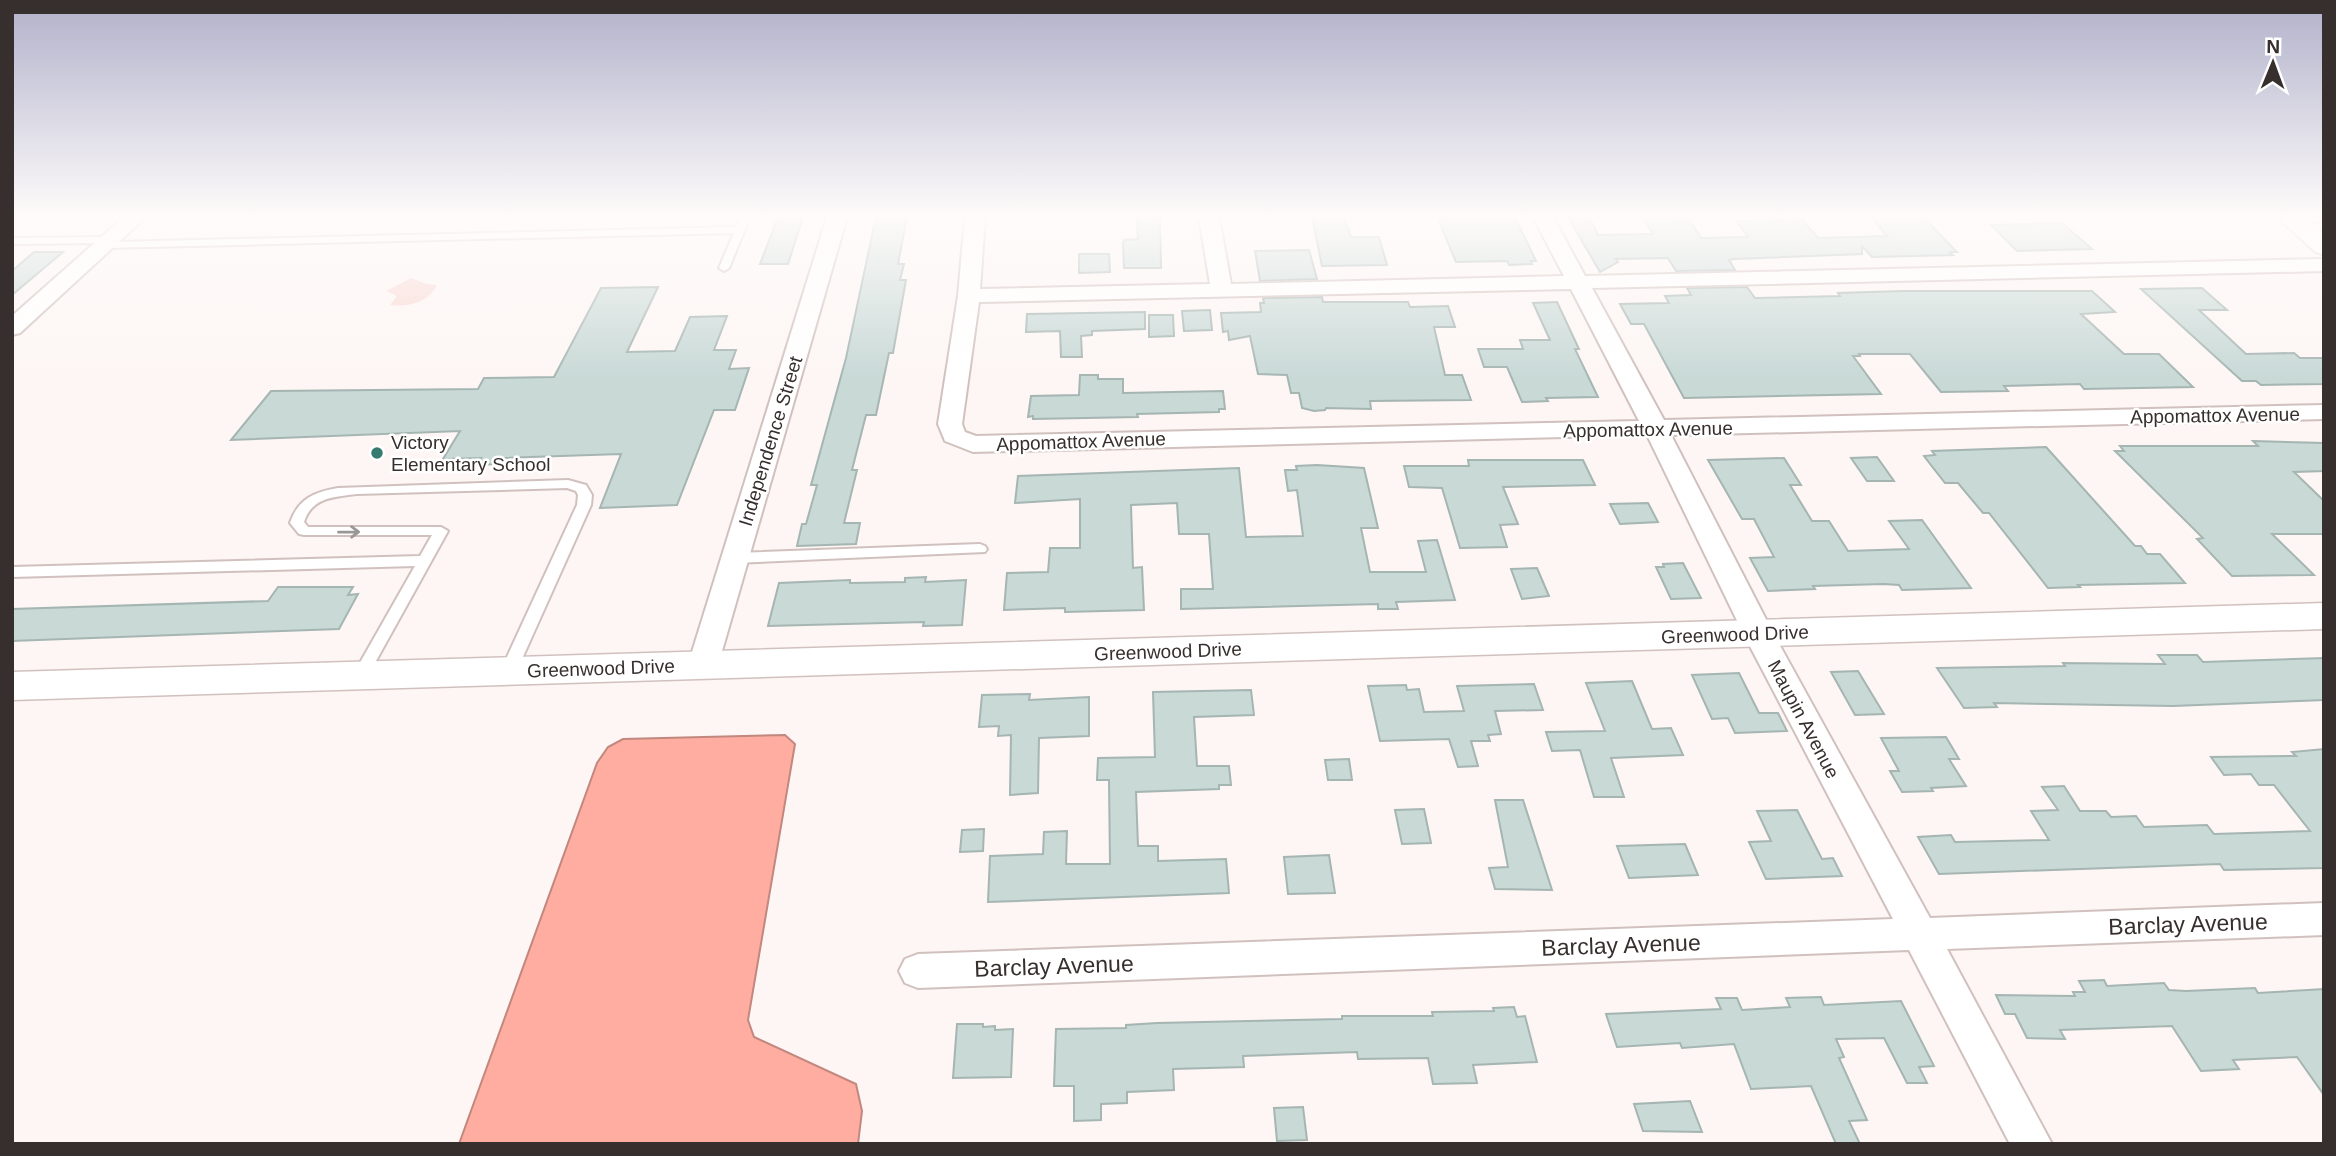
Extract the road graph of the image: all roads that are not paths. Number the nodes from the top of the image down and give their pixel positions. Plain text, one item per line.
1 (76, 271) edge
2 (821, 271) edge
3 (971, 271) edge
4 (1217, 271) edge
5 (1572, 271) edge
6 (2028, 271) edge
7 (1577, 280) junction
8 (1220, 288) junction
9 (969, 296) junction
10 (12, 328) edge
11 (2324, 412) edge
12 (1656, 429) junction
13 (980, 549) dead end
14 (735, 558) junction
15 (425, 561) junction
16 (12, 572) edge
17 (2324, 615) edge
18 (1758, 633) junction
19 (702, 665) junction
20 (509, 670) junction
21 (361, 675) junction
22 (12, 686) edge
23 (2324, 919) edge
24 (1919, 934) junction
25 (918, 971) dead end
26 (2032, 1144) edge

1 - 10 street
2 - 14 street, Independence Street
3 - 9 street
4 - 8 street
5 - 7 street, Maupin Avenue
6 - 7 street
7 - 8 street
7 - 12 street, Maupin Avenue
8 - 9 street
9 - 12 street, Appomattox Avenue
11 - 12 street, Appomattox Avenue
12 - 18 street, Maupin Avenue
13 - 14 lane
14 - 19 street, Independence Street
15 - 16 lane
20 -> 15 lane
15 - 21 lane
17 - 18 street, Greenwood Drive
18 - 19 street, Greenwood Drive
18 - 24 street, Maupin Avenue
19 - 20 street, Greenwood Drive
20 - 21 street, Greenwood Drive
21 - 22 street, Greenwood Drive
23 - 24 street, Barclay Avenue
24 - 25 street, Barclay Avenue
24 - 26 street, Maupin Avenue

